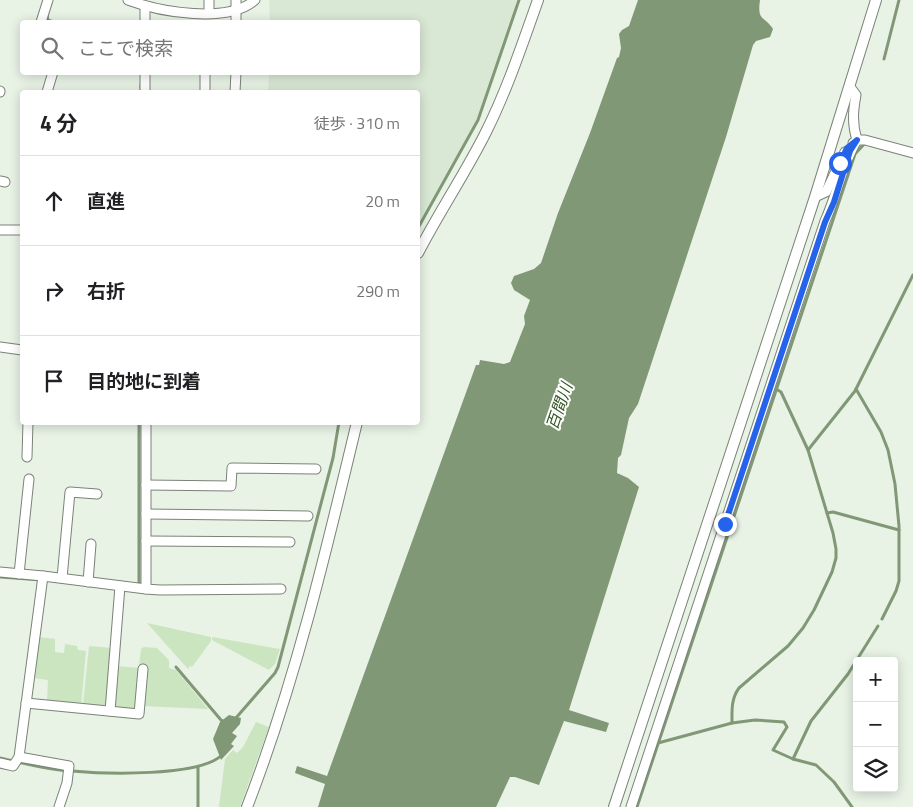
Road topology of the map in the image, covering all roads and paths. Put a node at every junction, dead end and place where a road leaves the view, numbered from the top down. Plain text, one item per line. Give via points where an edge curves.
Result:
1 (48, 0) edge
2 (128, 0) edge
3 (210, 0) edge
4 (236, 0) edge
5 (255, 0) edge
6 (538, 0) edge
7 (876, 0) edge
8 (146, 7) junction
9 (236, 11) junction
10 (207, 17) edge
11 (42, 20) edge
12 (146, 20) edge
13 (236, 20) edge
14 (52, 75) edge
15 (146, 75) edge
16 (205, 75) edge
17 (236, 75) edge
18 (850, 87) junction
19 (48, 90) edge
20 (146, 90) edge
21 (205, 90) edge
22 (236, 90) edge
23 (864, 140) junction
24 (913, 152) edge
25 (815, 197) junction
26 (0, 230) edge
27 (20, 230) edge
28 (420, 250) edge
29 (0, 347) edge
30 (20, 350) edge
31 (28, 425) edge
32 (146, 425) edge
33 (356, 425) edge
34 (28, 457) dead end
35 (316, 469) dead end
36 (29, 479) dead end
37 (146, 486) junction
38 (97, 494) dead end
39 (146, 514) junction
40 (308, 516) dead end
41 (146, 541) junction
42 (290, 542) dead end
43 (91, 544) dead end
44 (0, 572) edge
45 (19, 574) junction
46 (62, 578) junction
47 (42, 579) junction
48 (88, 582) junction
49 (119, 589) junction
50 (146, 589) junction
51 (281, 589) dead end
52 (143, 669) dead end
53 (26, 703) junction
54 (110, 711) junction
55 (17, 760) junction
56 (0, 763) edge
57 (59, 807) edge
58 (247, 807) edge
59 (614, 807) edge
60 (631, 807) edge

1 - 11 street
2 - 8 street
3 - 10 street
4 - 9 street
5 - 9 street
6 - 28 street via 486,132
7 - 18 street
8 - 10 street
8 - 12 street
9 - 10 street
9 - 13 street
14 - 19 street
15 - 20 street
16 - 21 street
17 - 22 street
18 - 23 street via 856,95 853,128
18 - 25 street
23 - 24 street
23 - 25 street via 847,148 826,192
23 - 60 street via 850,151 825,222
25 - 59 street
26 - 27 street
29 - 30 street
31 - 34 street
32 - 37 street
33 - 58 street via 298,654
35 - 37 street via 232,468 231,486
36 - 45 street
37 - 39 street
38 - 46 street via 70,492
39 - 40 street
39 - 41 street
41 - 42 street
41 - 50 street
43 - 48 street
44 - 45 street
45 - 47 street
46 - 47 street
46 - 48 street
47 - 53 street
48 - 49 street
49 - 50 street
49 - 54 street
50 - 51 street
52 - 54 street via 139,714
53 - 54 street
53 - 55 street
55 - 56 street via 13,766
55 - 57 street via 69,766

